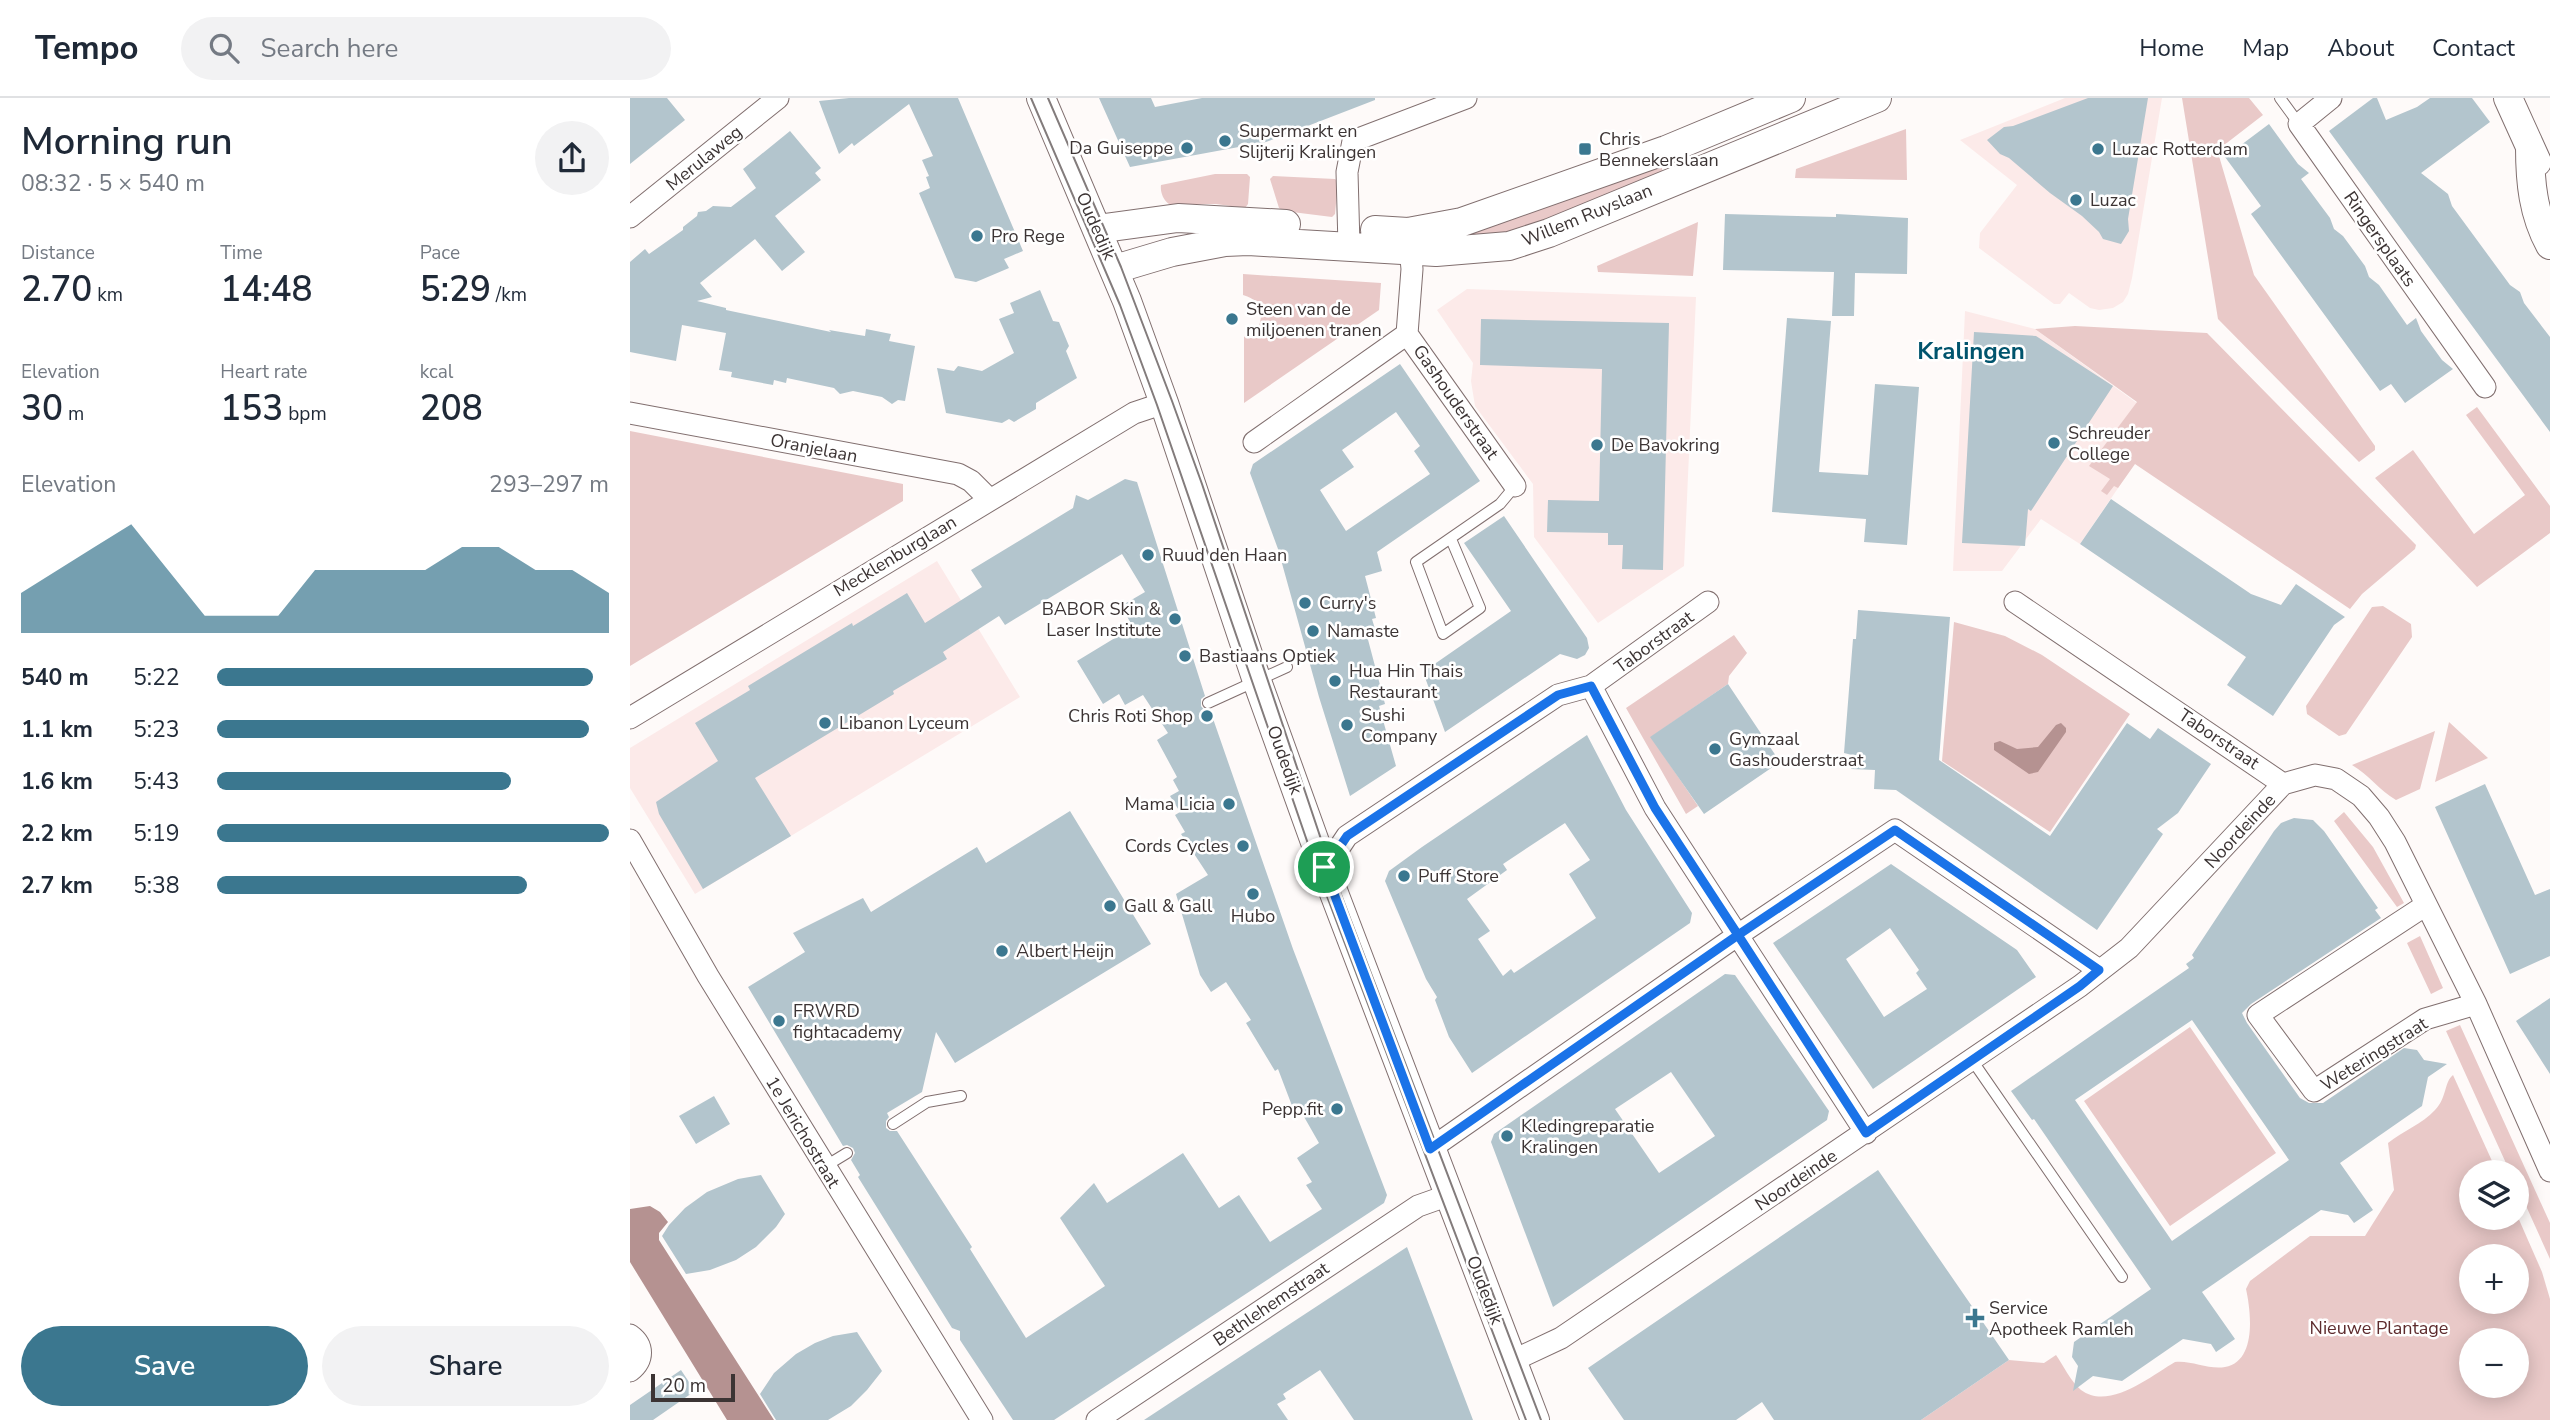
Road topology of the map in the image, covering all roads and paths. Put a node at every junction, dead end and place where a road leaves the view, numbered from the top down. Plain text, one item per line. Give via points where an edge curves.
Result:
1 (778, 98) edge
2 (1041, 98) edge
3 (1466, 98) edge
4 (1791, 98) edge
5 (1877, 98) edge
6 (2280, 98) edge
7 (2332, 98) edge
8 (2508, 98) edge
9 (2299, 124) junction
10 (2530, 147) junction
11 (2550, 190) edge
12 (630, 217) edge
13 (1097, 229) junction
14 (1349, 237) junction
15 (1409, 241) junction
16 (2550, 245) edge
17 (1115, 269) junction
18 (1407, 334) junction
19 (2485, 387) dead end
20 (1164, 403) junction
21 (630, 413) edge
22 (1254, 442) dead end
23 (1515, 486) joint
24 (989, 499) junction
25 (1451, 539) junction
26 (2015, 602) dead end
27 (1708, 603) dead end
28 (1287, 667) dead end
29 (1257, 681) junction
30 (1591, 686) junction
31 (1208, 703) dead end
32 (630, 718) edge
33 (2283, 783) junction
34 (630, 840) edge
35 (1324, 867) junction
36 (2426, 905) junction
37 (1738, 935) junction
38 (2099, 970) junction
39 (2476, 1004) junction
40 (1972, 1060) junction
41 (961, 1096) dead end
42 (893, 1124) dead end
43 (1866, 1133) junction
44 (1430, 1149) junction
45 (847, 1153) dead end
46 (824, 1167) junction
47 (2550, 1171) edge
48 (1449, 1195) junction
49 (2122, 1277) dead end
50 (630, 1335) edge
51 (1512, 1361) junction
52 (630, 1370) edge
53 (982, 1420) edge
54 (1097, 1420) edge
55 (1535, 1420) edge

1 - 12 street, Merulaweg
2 - 13 street, Oudedijk
3 - 14 street via 1353,141 1347,172
4 - 15 street, Willem Ruyslaan via 1666,150
5 - 15 street, Willem Ruyslaan via 1523,242 1459,250
6 - 9 lane
7 - 9 street
8 - 10 street
9 - 19 street, Ringersplaats
10 - 11 street
10 - 16 street via 2530,179 2539,223
13 - 14 street, Willem Ruyslaan via 1178,218
13 - 17 street, Oudedijk
14 - 15 street, Willem Ruyslaan
14 - 17 street, Willem Ruyslaan via 1226,242
15 - 18 street, Gashouderstraat via 1412,268
17 - 20 street, Oudedijk
18 - 22 street
18 - 23 street, Gashouderstraat
20 - 24 street, Mecklenburglaan via 1134,413
20 - 29 street, Oudedijk
21 - 24 street, Oranjelaan via 958,474
23 - 25 lane via 1500,504
24 - 32 street, Mecklenburglaan
25 - 25 lane via 1416,562 1443,634 1480,608
26 - 33 street, Taborstraat
27 - 30 street, Taborstraat
28 - 29 lane
29 - 31 lane
29 - 35 street, Oudedijk
30 - 35 street, Taborstraat via 1558,695 1347,836
30 - 37 street via 1655,808
33 - 36 street via 2315,775 2336,779 2361,796 2395,842
33 - 38 street, Noordeinde via 2129,948
34 - 46 street, 1e Jerichostraat
35 - 44 street, Oudedijk
36 - 39 street
36 - 39 street, Weteringstraat via 2258,1015 2314,1091 2425,1019
37 - 38 street via 1895,830
37 - 43 street
37 - 44 street
38 - 40 street, Noordeinde
39 - 47 street
40 - 43 street, Noordeinde
40 - 49 lane
41 - 42 lane via 927,1101
43 - 51 street, Noordeinde via 1561,1338
44 - 48 street, Oudedijk
45 - 46 lane
46 - 53 street, 1e Jerichostraat
48 - 51 street, Oudedijk
48 - 54 street, Bethlehemstraat via 1418,1206
50 - 52 street via 638,1342 640,1356
51 - 55 street, Oudedijk

